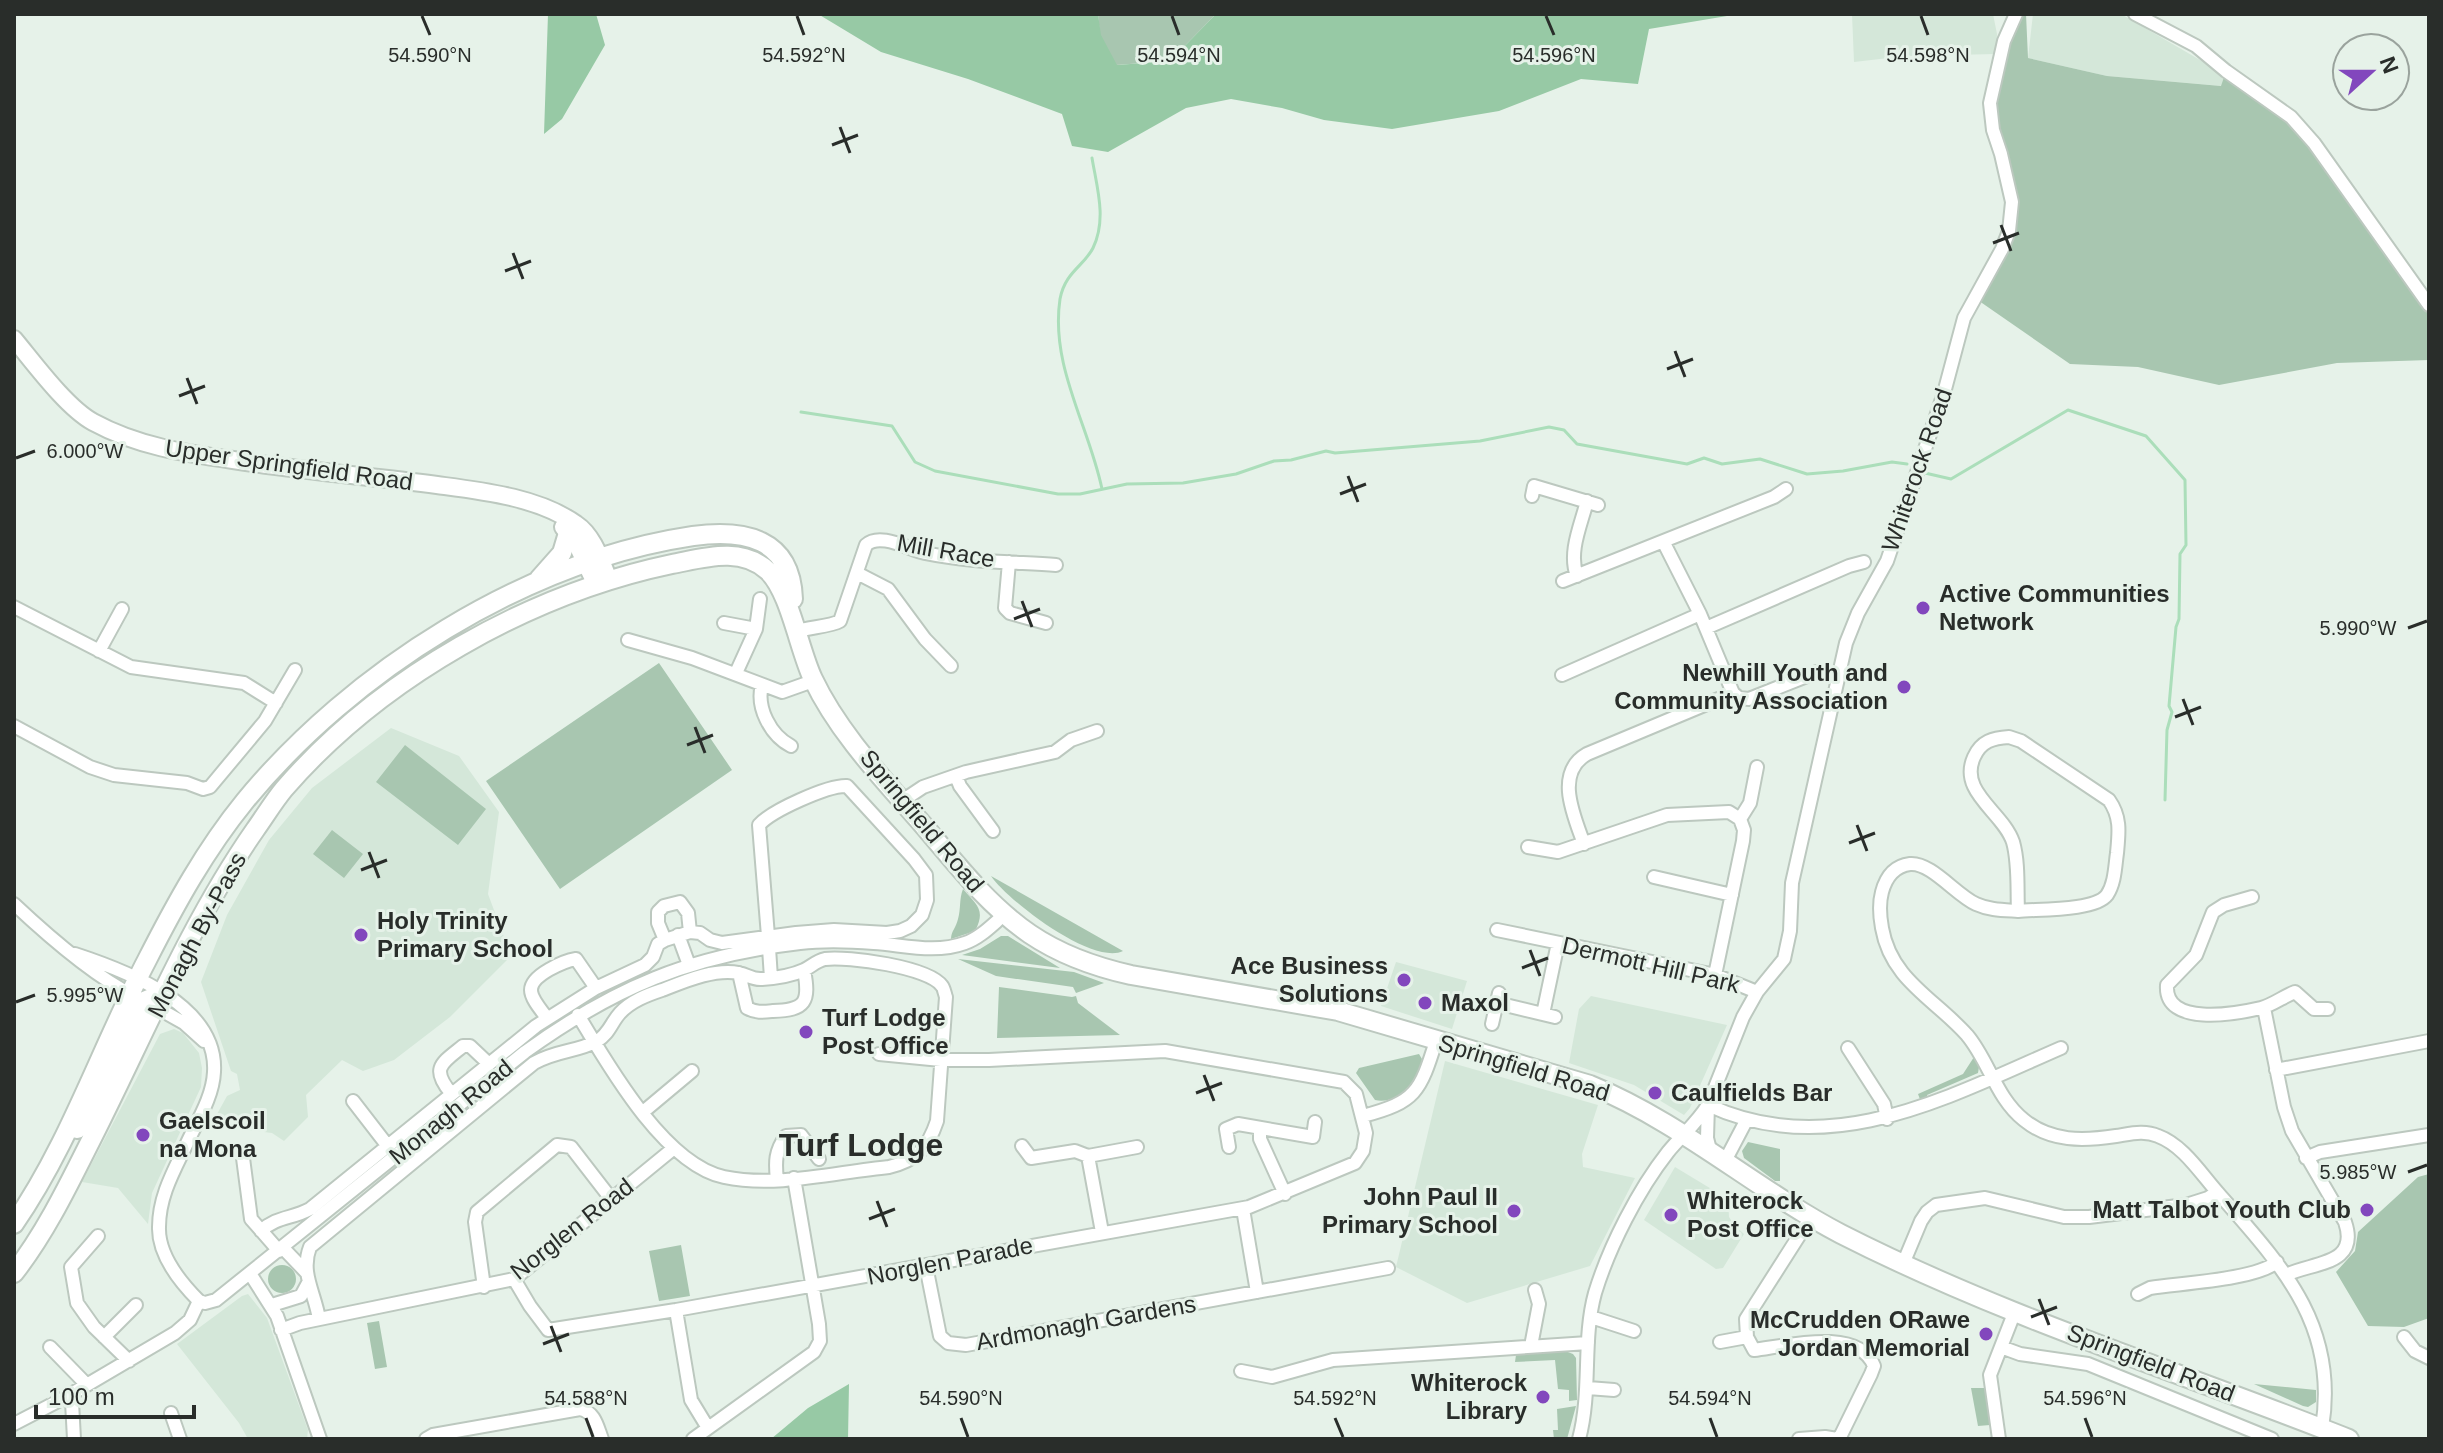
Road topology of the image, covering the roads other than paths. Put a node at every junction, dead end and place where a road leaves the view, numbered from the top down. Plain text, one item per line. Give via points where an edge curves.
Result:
1 (2016, 14) edge
2 (2135, 14) edge
3 (2429, 305) edge
4 (14, 339) edge
5 (1786, 489) dead end
6 (1532, 496) dead end
7 (552, 513) junction
8 (568, 533) junction
9 (591, 540) junction
10 (1664, 543) junction
11 (634, 548) junction
12 (593, 561) junction
13 (1009, 562) junction
14 (1864, 562) dead end
15 (1056, 565) dead end
16 (857, 573) junction
17 (1577, 576) junction
18 (1563, 581) dead end
19 (602, 583) junction
20 (527, 587) junction
21 (760, 599) dead end
22 (14, 607) edge
23 (122, 609) dead end
24 (1700, 614) junction
25 (724, 623) dead end
26 (1046, 623) dead end
27 (1706, 628) junction
28 (756, 629) junction
29 (794, 629) junction
30 (628, 640) dead end
31 (99, 651) junction
32 (951, 666) dead end
33 (295, 670) dead end
34 (1817, 672) dead end
35 (736, 673) junction
36 (1562, 675) dead end
37 (813, 681) junction
38 (762, 685) junction
39 (1733, 693) junction
40 (276, 703) junction
41 (14, 726) edge
42 (1097, 731) dead end
43 (791, 746) dead end
44 (1757, 767) dead end
45 (956, 776) junction
46 (902, 801) junction
47 (1740, 819) junction
48 (993, 831) dead end
49 (1584, 844) junction
50 (1528, 847) dead end
51 (1654, 877) dead end
52 (1732, 895) junction
53 (2252, 897) dead end
54 (14, 904) edge
55 (2018, 911) junction
56 (1004, 915) junction
57 (1497, 930) dead end
58 (1513, 933) junction
59 (678, 936) junction
60 (768, 942) junction
61 (1558, 943) junction
62 (1509, 948) dead end
63 (689, 965) junction
64 (804, 970) junction
65 (739, 973) junction
66 (1715, 975) junction
67 (771, 978) junction
68 (596, 988) junction
69 (1757, 992) junction
70 (147, 994) junction
71 (2264, 1008) junction
72 (2328, 1009) dead end
73 (578, 1015) junction
74 (547, 1018) junction
75 (1492, 1024) dead end
76 (1436, 1041) junction
77 (2429, 1041) edge
78 (595, 1042) junction
79 (1848, 1048) dead end
80 (2061, 1048) dead end
81 (879, 1054) dead end
82 (941, 1060) junction
83 (488, 1063) junction
84 (2276, 1070) junction
85 (692, 1071) dead end
86 (1992, 1078) junction
87 (451, 1093) junction
88 (353, 1101) dead end
89 (1708, 1105) junction
90 (643, 1112) junction
91 (1363, 1116) junction
92 (1887, 1119) junction
93 (1746, 1121) junction
94 (1315, 1122) dead end
95 (1260, 1128) junction
96 (1683, 1135) junction
97 (2429, 1135) edge
98 (387, 1145) junction
99 (1022, 1146) dead end
100 (1137, 1147) dead end
101 (1229, 1147) dead end
102 (674, 1148) junction
103 (1088, 1156) junction
104 (800, 1157) dead end
105 (243, 1158) dead end
106 (2306, 1158) junction
107 (1718, 1159) junction
108 (794, 1178) junction
109 (777, 1180) junction
110 (2217, 1192) junction
111 (1285, 1194) junction
112 (612, 1200) junction
113 (1243, 1209) junction
114 (1811, 1217) junction
115 (14, 1224) edge
116 (261, 1231) junction
117 (1102, 1232) junction
118 (98, 1236) dead end
119 (281, 1249) junction
120 (2277, 1262) junction
121 (1903, 1264) junction
122 (926, 1266) junction
123 (1388, 1268) dead end
124 (14, 1273) edge
125 (251, 1275) junction
126 (2286, 1275) junction
127 (307, 1277) junction
128 (514, 1279) junction
129 (812, 1286) junction
130 (484, 1287) junction
131 (1535, 1290) dead end
132 (1257, 1292) junction
133 (2138, 1294) dead end
134 (199, 1301) junction
135 (136, 1305) dead end
136 (272, 1305) junction
137 (676, 1310) junction
138 (2015, 1311) junction
139 (1591, 1317) junction
140 (319, 1319) junction
141 (281, 1330) junction
142 (1634, 1331) dead end
143 (104, 1337) junction
144 (1747, 1337) junction
145 (2404, 1337) dead end
146 (1720, 1342) dead end
147 (1588, 1343) junction
148 (1531, 1346) junction
149 (50, 1347) dead end
150 (2001, 1347) junction
151 (2429, 1358) edge
152 (129, 1361) junction
153 (1241, 1371) dead end
154 (87, 1385) junction
155 (1588, 1388) junction
156 (1614, 1390) dead end
157 (68, 1396) junction
158 (171, 1413) dead end
159 (16, 1420) edge
160 (708, 1428) junction
161 (2322, 1428) junction
162 (74, 1439) edge
163 (180, 1439) edge
164 (320, 1439) edge
165 (426, 1439) edge
166 (602, 1439) edge
167 (693, 1439) edge
168 (1579, 1439) edge
169 (1799, 1439) edge
170 (1838, 1439) edge
171 (1999, 1439) edge
172 (2272, 1439) edge
173 (2349, 1439) edge

1 - 69 street, Whiterock Road via 1990,103 2012,202 2009,231 1964,318 1887,561 1846,643 1792,883 1796,932 1784,959
2 - 3 street via 2196,46 2291,117
4 - 7 main road, Upper Springfield Road via 91,420 142,444 261,465 501,494
5 - 10 street
6 - 17 street via 1534,486 1592,503 1574,551
7 - 8 main road, Upper Springfield Road
7 - 9 main road, Upper Springfield Road via 574,522
8 - 12 main road, Upper Springfield Road
8 - 20 highway via 562,553
9 - 11 main road
9 - 12 main road, Upper Springfield Road
10 - 17 street
10 - 24 street
11 - 12 highway, Monagh By-Pass
11 - 29 highway, Monagh By-Pass via 721,533 763,541 785,566
12 - 19 main road, Upper Springfield Road
12 - 20 highway, Monagh By-Pass
13 - 15 street, Mill Race
13 - 16 street, Mill Race via 925,553 877,540 866,545
13 - 26 street, Mill Race via 1005,608
14 - 27 street
16 - 29 street, Mill Race via 840,621
16 - 32 street, Mill Race via 888,589
17 - 18 street
19 - 29 highway, Monagh By-Pass via 695,559 740,556 776,579
19 - 70 highway, Monagh By-Pass via 468,642 361,715 283,790
20 - 70 highway, Monagh By-Pass via 408,655 288,754 245,801 191,879
21 - 28 street
22 - 31 street
23 - 31 street
24 - 27 street
24 - 36 street
25 - 28 street
27 - 39 street
28 - 35 street
29 - 37 highway, Springfield Road
30 - 35 street
31 - 40 street via 131,667 244,683
33 - 40 street
34 - 39 street via 1749,699
35 - 38 street
37 - 38 street via 782,692
37 - 46 highway, Springfield Road
38 - 43 street via 759,700 764,713 777,736
39 - 49 street via 1573,764 1569,788
40 - 41 street via 210,787 203,789 90,767
42 - 45 street via 1055,752
44 - 47 street via 1748,809
45 - 46 street
45 - 48 street
46 - 56 highway, Springfield Road
47 - 49 street via 1729,812 1667,815
47 - 52 street via 1744,830
49 - 50 street via 1554,853
51 - 52 street
52 - 66 street
53 - 71 street via 2213,912 2196,955 2171,978 2166,990 2173,1007 2187,1014
54 - 70 street via 75,954
55 - 55 street via 2103,899 2113,881 2119,821 2109,800 2034,749 2009,737 1996,738 1977,750 1970,778 2012,841
55 - 86 street via 1974,903 1919,864 1897,868 1881,895 1880,918 1894,963 1967,1035
56 - 60 street via 979,936 950,948
56 - 76 highway, Springfield Road via 1056,950 1104,969 1338,1011
57 - 58 street, Dermott Hill Park
58 - 61 street, Dermott Hill Park
58 - 62 street
59 - 60 street via 700,933 722,943
59 - 63 street
59 - 68 street, Monagh Road via 658,944 645,965
60 - 60 street via 834,930 900,931 922,915 926,875 847,786 771,815 759,825
60 - 63 street, Monagh Road
60 - 67 street
61 - 66 street, Dermott Hill Park
61 - 75 street via 1549,1015 1498,998
63 - 73 street, Monagh Road via 628,988
64 - 65 street via 803,1004 795,1010 755,1012 747,1008
64 - 67 street
64 - 82 street via 826,959 851,959 936,980 946,997
65 - 67 street via 757,980
65 - 78 street via 703,976 645,996 620,1013
66 - 69 street, Dermott Hill Park
68 - 74 street, Monagh Road
68 - 74 street via 576,959 567,960 531,986
69 - 89 street, Whiterock Road
70 - 115 highway, Monagh By-Pass
70 - 124 highway, Monagh By-Pass via 61,1200
70 - 134 street via 184,1007 200,1025 214,1063 213,1085 164,1194 158,1231 166,1258
71 - 72 street via 2295,992 2314,1009
71 - 84 street
73 - 78 street
73 - 119 street, Monagh Road
74 - 83 street, Monagh Road
76 - 91 street via 1426,1073 1409,1099
76 - 96 highway, Springfield Road via 1590,1085
77 - 84 street
78 - 90 street
78 - 127 street, Monagh Road via 534,1063 310,1247
79 - 92 street via 1884,1104
80 - 86 street
81 - 82 street
82 - 91 street via 1180,1052 1344,1082 1356,1094
82 - 108 street via 937,1121 919,1155 889,1167
83 - 87 street, Monagh Road
83 - 87 street, Monagh Road via 463,1046 439,1072
84 - 106 street via 2288,1120
85 - 90 street
86 - 92 street
86 - 110 street via 2021,1118 2041,1131 2081,1141 2135,1133 2160,1136
87 - 98 street, Monagh Road
88 - 98 street, Monagh Road
89 - 93 street
89 - 96 street, Whiterock Road
89 - 107 street via 1707,1138
90 - 102 street
91 - 111 street, Norglen Parade via 1363,1151 1355,1163
92 - 93 street via 1795,1128
93 - 107 street
94 - 95 street via 1313,1137
95 - 101 street via 1238,1124 1226,1129
95 - 111 street
96 - 107 highway, Springfield Road
96 - 139 street, Whiterock Road via 1641,1192 1608,1256
97 - 106 street
98 - 116 street, Monagh Road via 310,1209 277,1219
99 - 103 street via 1031,1158 1075,1151
100 - 103 street
102 - 109 street via 720,1176
102 - 112 street, Norglen Road
103 - 117 street
104 - 109 street via 815,1154 801,1135 786,1136 775,1159
105 - 116 street via 251,1219
106 - 126 street via 2345,1222 2347,1240 2334,1260
107 - 114 highway, Springfield Road
108 - 109 street
108 - 129 street
110 - 120 street
110 - 121 street via 2186,1205 2089,1217 2064,1217 1985,1198 1936,1205 1921,1221
111 - 113 street, Norglen Parade
112 - 128 street, Norglen Road
112 - 130 street via 571,1147 557,1145 477,1212
113 - 117 street, Norglen Parade
113 - 132 street
114 - 121 highway, Springfield Road
114 - 144 street via 1746,1319
116 - 119 street
117 - 122 street, Norglen Parade
118 - 143 street via 71,1267 77,1303
119 - 125 street, Monagh Road
119 - 127 street
120 - 126 street
120 - 133 street via 2268,1269
121 - 138 highway, Springfield Road
122 - 129 street, Norglen Parade
122 - 132 street, Ardmonagh Gardens via 940,1336 966,1345
123 - 132 street, Ardmonagh Gardens
125 - 134 street, Monagh Road via 210,1303
125 - 136 street
126 - 161 street via 2317,1339 2324,1388
127 - 136 street via 301,1296
127 - 140 street
128 - 130 street, Norglen Road
128 - 137 street, Norglen Parade via 548,1330
129 - 137 street, Norglen Parade
129 - 160 street via 820,1341 814,1352
130 - 140 street, Norglen Road
131 - 148 street via 1539,1304
134 - 152 street via 190,1320
135 - 143 street
136 - 141 street
137 - 160 street via 691,1400
138 - 150 street
138 - 161 highway, Springfield Road
139 - 142 street
139 - 147 street, Whiterock Road
140 - 141 street, Norglen Road
141 - 164 street
143 - 152 street
144 - 146 street
144 - 170 street via 1754,1350 1836,1341 1868,1354 1874,1366
145 - 151 street
147 - 148 street
147 - 155 street, Whiterock Road
148 - 153 street via 1321,1362 1272,1377
149 - 154 street
150 - 171 street via 1990,1375
150 - 172 street via 2088,1364
152 - 154 street
154 - 157 street
155 - 156 street
155 - 168 street, Whiterock Road
157 - 159 street
157 - 162 street
158 - 163 street
160 - 167 street
161 - 173 highway, Springfield Road
165 - 166 street via 580,1409 594,1417
169 - 170 street

